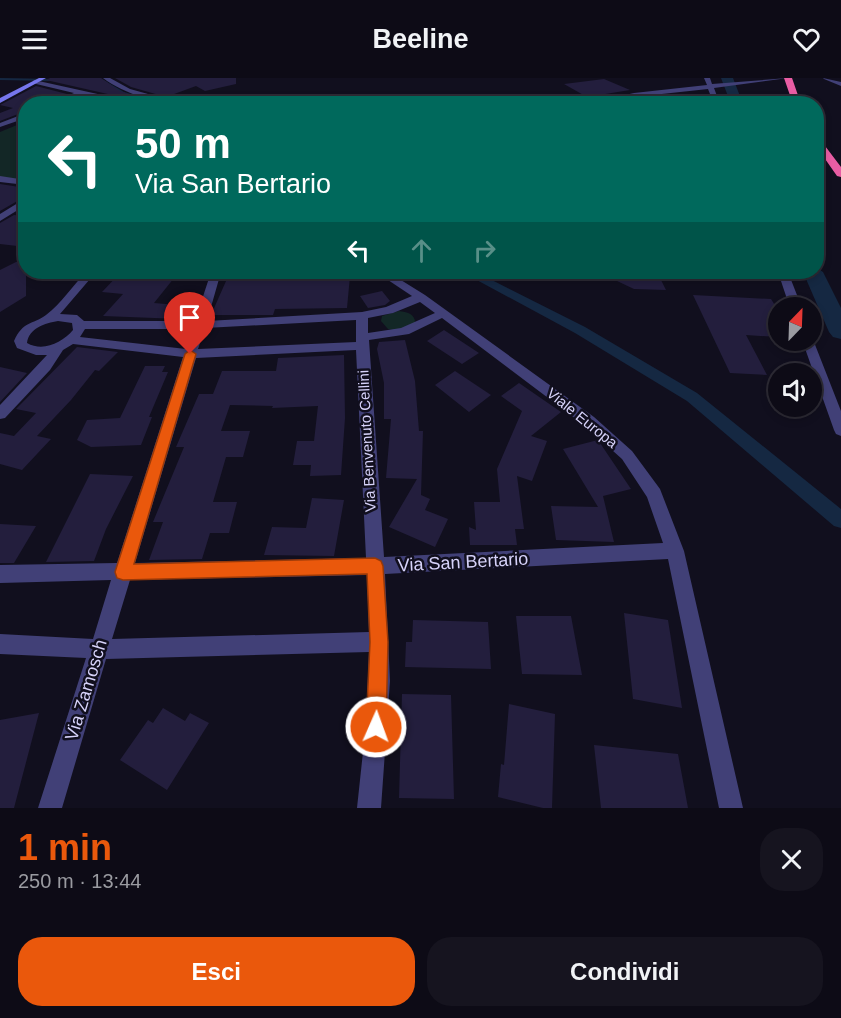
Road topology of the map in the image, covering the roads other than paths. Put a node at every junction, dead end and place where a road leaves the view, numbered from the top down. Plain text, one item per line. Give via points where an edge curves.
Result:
1 (106, 78) edge
2 (707, 78) edge
3 (760, 78) edge
4 (826, 78) edge
5 (787, 79) edge
6 (39, 80) edge
7 (752, 80) edge
8 (770, 80) junction
9 (841, 84) edge
10 (712, 86) junction
11 (82, 92) junction
12 (72, 96) edge
13 (99, 96) edge
14 (151, 96) edge
15 (629, 96) edge
16 (715, 96) edge
17 (794, 96) edge
18 (0, 101) edge
19 (18, 118) edge
20 (0, 120) edge
21 (8, 122) junction
22 (0, 125) edge
23 (824, 151) edge
24 (841, 174) edge
25 (0, 179) edge
26 (18, 182) edge
27 (18, 206) edge
28 (0, 218) edge
29 (85, 279) edge
30 (214, 279) edge
31 (392, 279) edge
32 (786, 279) edge
33 (421, 297) junction
34 (792, 297) edge
35 (443, 313) junction
36 (362, 316) junction
37 (50, 318) junction
38 (80, 325) junction
39 (199, 325) junction
40 (363, 341) junction
41 (65, 343) junction
42 (812, 351) edge
43 (190, 354) junction
44 (0, 414) edge
45 (841, 430) edge
46 (675, 550) junction
47 (375, 566) junction
48 (123, 572) junction
49 (0, 574) edge
50 (379, 642) junction
51 (0, 644) edge
52 (99, 649) junction
53 (50, 808) edge
54 (369, 808) edge
55 (731, 808) edge

1 - 14 street
2 - 10 street
3 - 8 street
4 - 9 street
5 - 8 street
5 - 17 highway
6 - 11 street
6 - 18 main road
7 - 8 street
7 - 10 street
10 - 15 street
10 - 16 street
11 - 12 street
11 - 13 street
19 - 21 street
20 - 21 street
21 - 22 street
23 - 24 highway
25 - 26 street
27 - 28 street
29 - 37 street
30 - 39 street, Via Zamosch
31 - 33 street, Viale Europa
32 - 34 street
33 - 35 street, Viale Europa
33 - 36 street
35 - 40 street via 415,329
35 - 46 street, Viale Europa via 590,421 627,455 654,494
36 - 39 street
36 - 40 street, Via Benvenuto Cellini
37 - 38 street via 73,318
37 - 41 street via 26,330 21,345 32,351
38 - 39 street
38 - 41 street
39 - 43 street, Via Zamosch
40 - 43 street
40 - 47 street, Via Benvenuto Cellini
41 - 43 street
41 - 44 street
42 - 45 street
43 - 48 street, Via Zamosch
46 - 47 street, Via San Bertario
46 - 55 street, Viale Europa
47 - 48 street, Via San Bertario
47 - 50 street, Via Benvenuto Cellini
48 - 49 street, Via San Bertario
48 - 52 street, Via Zamosch
50 - 52 street
50 - 54 street, Via Benvenuto Cellini
51 - 52 street
52 - 53 street, Via Zamosch

